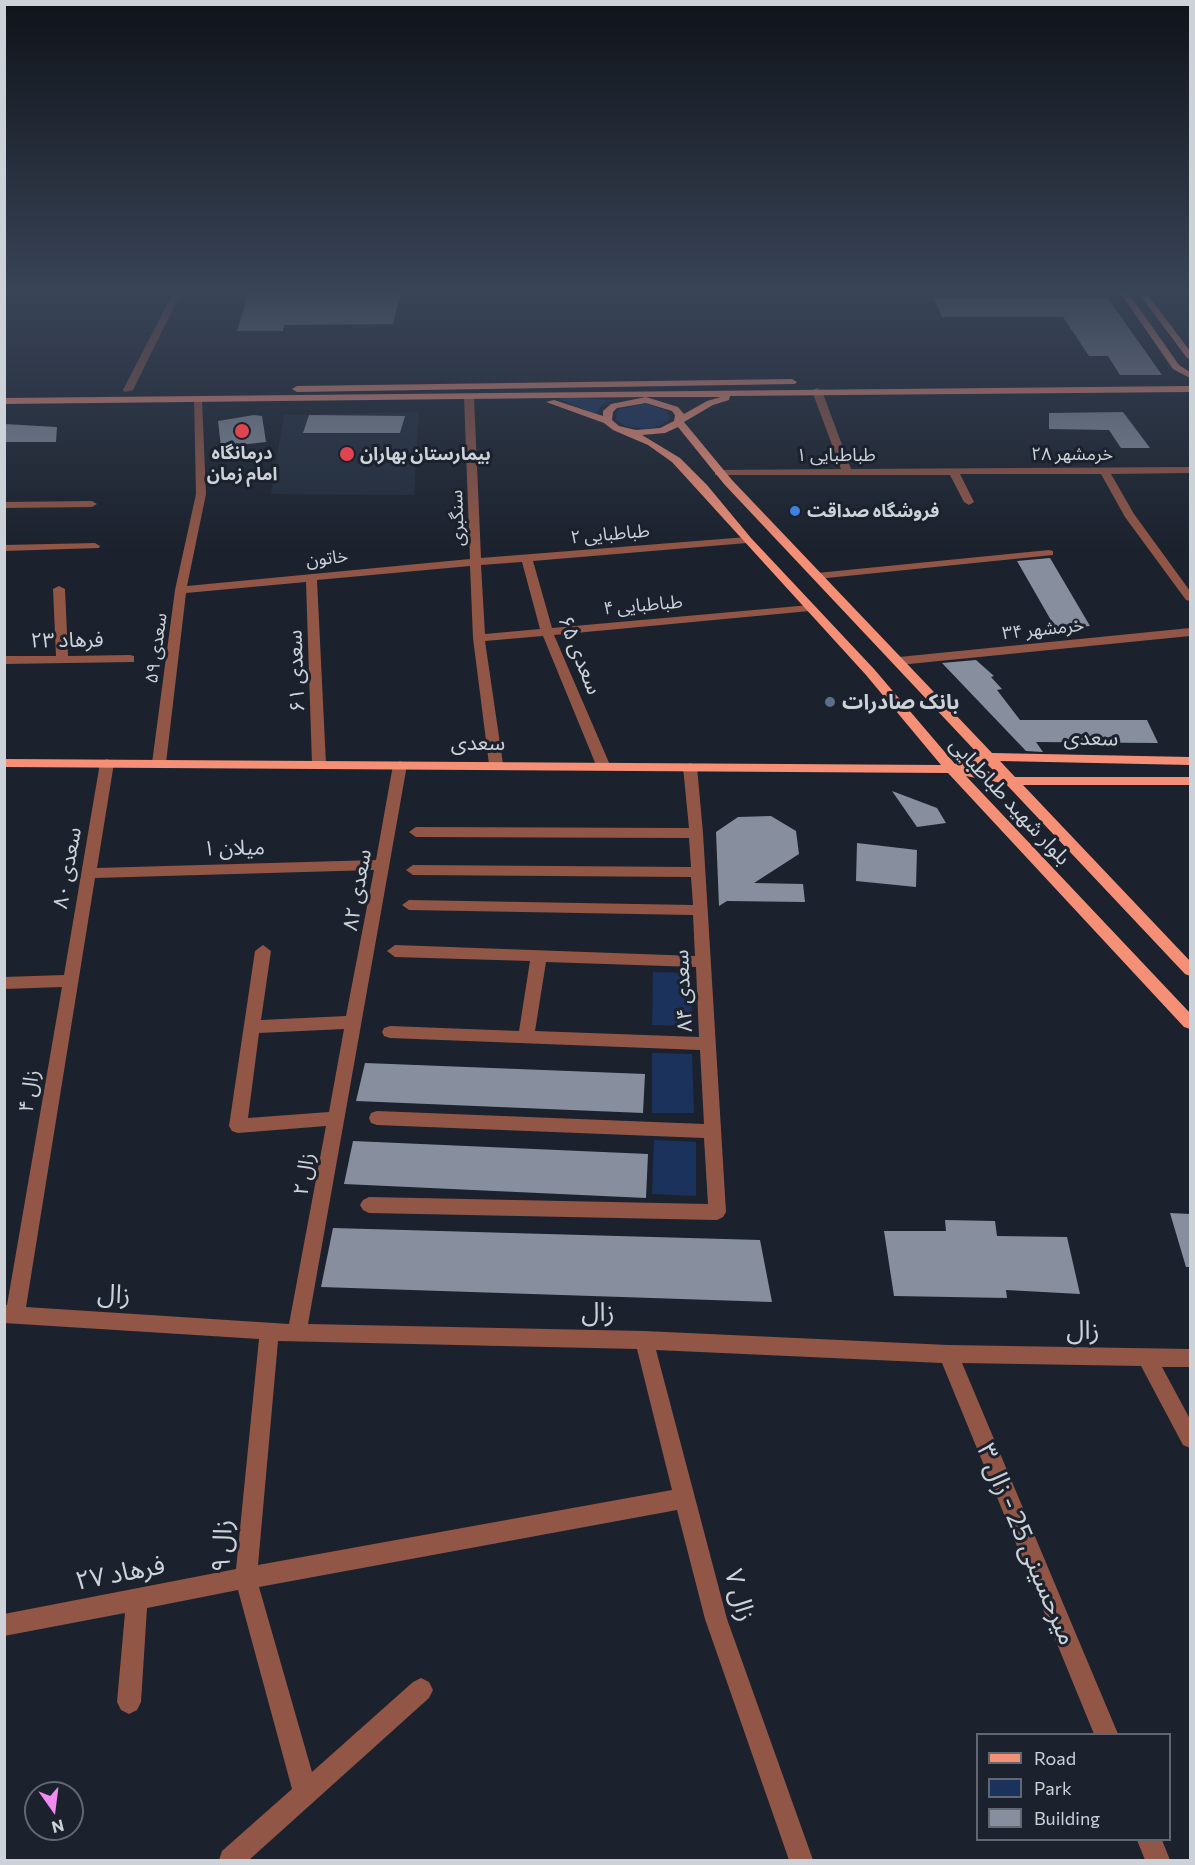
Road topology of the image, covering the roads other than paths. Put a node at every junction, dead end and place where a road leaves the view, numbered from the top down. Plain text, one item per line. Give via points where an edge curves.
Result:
1 (134, 378) edge
2 (1125, 378) edge
3 (998, 380) dead end
4 (811, 381) dead end
5 (822, 381) dead end
6 (799, 382) dead end
7 (679, 383) junction
8 (535, 386) junction
9 (1191, 389) edge
10 (128, 390) junction
11 (4, 391) edge
12 (817, 391) junction
13 (750, 393) junction
14 (611, 396) junction
15 (469, 397) junction
16 (522, 397) junction
17 (651, 398) junction
18 (197, 399) junction
19 (4, 401) edge
20 (632, 401) junction
21 (607, 421) junction
22 (679, 421) junction
23 (624, 431) junction
24 (1191, 470) edge
25 (953, 471) junction
26 (1105, 471) junction
27 (846, 472) junction
28 (719, 473) junction
29 (969, 502) dead end
30 (92, 504) dead end
31 (4, 506) edge
32 (747, 540) junction
33 (95, 546) dead end
34 (4, 548) edge
35 (1049, 553) dead end
36 (526, 557) junction
37 (476, 561) junction
38 (817, 576) junction
39 (311, 578) junction
40 (59, 589) dead end
41 (181, 590) junction
42 (1191, 598) edge
43 (810, 608) junction
44 (548, 632) junction
45 (1191, 632) edge
46 (479, 638) junction
47 (130, 659) dead end
48 (4, 660) edge
49 (62, 660) junction
50 (898, 661) junction
51 (990, 757) junction
52 (1191, 761) edge
53 (159, 762) junction
54 (4, 763) edge
55 (107, 763) junction
56 (319, 764) junction
57 (496, 764) junction
58 (400, 765) junction
59 (603, 765) junction
60 (690, 767) junction
61 (952, 769) junction
62 (1013, 780) junction
63 (1191, 781) edge
64 (416, 832) dead end
65 (696, 833) junction
66 (382, 865) junction
67 (413, 870) dead end
68 (698, 872) junction
69 (87, 873) junction
70 (409, 905) dead end
71 (700, 910) junction
72 (263, 951) dead end
73 (395, 951) dead end
74 (539, 956) junction
75 (703, 962) junction
76 (1191, 970) edge
77 (69, 981) junction
78 (4, 983) edge
79 (354, 1022) junction
80 (1191, 1023) edge
81 (251, 1027) junction
82 (390, 1032) dead end
83 (526, 1037) junction
84 (707, 1044) junction
85 (337, 1118) junction
86 (376, 1118) dead end
87 (712, 1131) junction
88 (369, 1205) dead end
89 (10, 1314) edge
90 (269, 1331) junction
91 (297, 1333) junction
92 (644, 1340) junction
93 (948, 1354) junction
94 (1147, 1358) junction
95 (1191, 1358) edge
96 (1191, 1438) edge
97 (685, 1498) junction
98 (246, 1578) junction
99 (136, 1599) junction
100 (4, 1625) edge
101 (422, 1690) dead end
102 (129, 1702) dead end
103 (1106, 1733) edge
104 (306, 1794) junction
105 (1150, 1841) edge
106 (231, 1860) edge
107 (801, 1860) edge
108 (1158, 1860) edge

1 - 10 street
2 - 3 main road
4 - 5 main road
6 - 7 main road
7 - 8 main road
7 - 17 main road
8 - 10 main road
8 - 14 main road
9 - 12 main road
10 - 11 main road
12 - 13 main road
12 - 27 street
13 - 17 main road
13 - 22 main road via 710,403
14 - 16 main road
14 - 17 main road
14 - 20 main road
15 - 16 main road
15 - 18 main road
15 - 37 street, سنگبری
16 - 21 main road, بلوار شهید طباطبایی via 545,400
17 - 20 main road
17 - 22 main road, بلوار شهید طباطبایی via 675,409
18 - 19 main road
18 - 41 street, سعدی ۵۹ via 201,494
20 - 21 main road via 608,411
21 - 23 main road, بلوار شهید طباطبایی
22 - 23 main road via 672,428 650,434
22 - 28 main road, بلوار شهید طباطبایی
23 - 32 main road, بلوار شهید طباطبایی via 676,460
24 - 26 street, خرمشهر ۲۸
25 - 26 street, خرمشهر ۲۸
25 - 27 street, طباطبایی ۱
25 - 29 street
26 - 42 street via 1129,515
27 - 28 street, طباطبایی ۱
28 - 38 main road, بلوار شهید طباطبایی
30 - 31 street
32 - 36 street, طباطبایی ۲
32 - 43 main road, بلوار شهید طباطبایی
33 - 34 street
35 - 38 street
36 - 37 street, طباطبایی ۲
36 - 44 street, سعدی ۶۵
37 - 39 street, خاتون
37 - 46 street, سنگبری
38 - 50 main road, بلوار شهید طباطبایی
39 - 41 street, خاتون
39 - 56 street, سعدی ۶۱
40 - 49 street
41 - 53 street, سعدی ۵۹
43 - 44 street, طباطبایی ۴
43 - 61 main road, بلوار شهید طباطبایی
44 - 46 street, طباطبایی ۴
44 - 59 street, سعدی ۶۵
45 - 50 street, خرمشهر ۳۴
46 - 57 street, سنگبری
47 - 49 street, فرهاد ۲۳
48 - 49 street, فرهاد ۲۳
50 - 51 main road, بلوار شهید طباطبایی
51 - 52 main road, سعدی
51 - 61 main road, سعدی
51 - 62 main road, بلوار شهید طباطبایی
53 - 55 main road, سعدی
53 - 56 main road, سعدی
54 - 55 main road, سعدی
55 - 69 street, سعدی ۸۰
56 - 58 main road, سعدی
57 - 58 main road, سعدی
57 - 59 main road, سعدی
58 - 66 street, سعدی ۸۲
59 - 60 main road, سعدی
60 - 61 main road, سعدی
60 - 65 street, سعدی ۸۴
61 - 62 main road, سعدی
61 - 80 main road, بلوار شهید طباطبایی
62 - 63 main road, سعدی
62 - 76 main road, بلوار شهید طباطبایی
64 - 65 street
65 - 68 street, سعدی ۸۴
66 - 69 street, میلان ۱
66 - 79 street, سعدی ۸۲
67 - 68 street
68 - 71 street, سعدی ۸۴
69 - 77 street, سعدی ۸۰
70 - 71 street
71 - 75 street, سعدی ۸۴
72 - 81 street
73 - 74 street
74 - 75 street
74 - 83 street
75 - 84 street, سعدی ۸۴
77 - 78 street
77 - 89 street, زال ۴
79 - 81 street
79 - 85 street, زال ۲
81 - 85 street via 238,1126
82 - 83 street
83 - 84 street
84 - 87 street, سعدی ۸۴
85 - 91 street, زال ۲
86 - 87 street
87 - 88 street, سعدی ۸۴ via 717,1212
89 - 90 street, زال
90 - 91 street, زال
90 - 98 street, زال ۹
91 - 92 street, زال
92 - 93 street, زال
92 - 97 street, زال ۷
93 - 94 street, زال
93 - 103 street, میرحسینی 25 - زال ۳
94 - 95 street, زال
94 - 96 street
97 - 98 street, فرهاد ۲۷
97 - 107 street, زال ۷ via 716,1619
98 - 99 street, فرهاد ۲۷
98 - 104 street, زال ۹
99 - 100 street, فرهاد ۲۷
99 - 102 street
101 - 104 street
104 - 106 street
105 - 108 street

